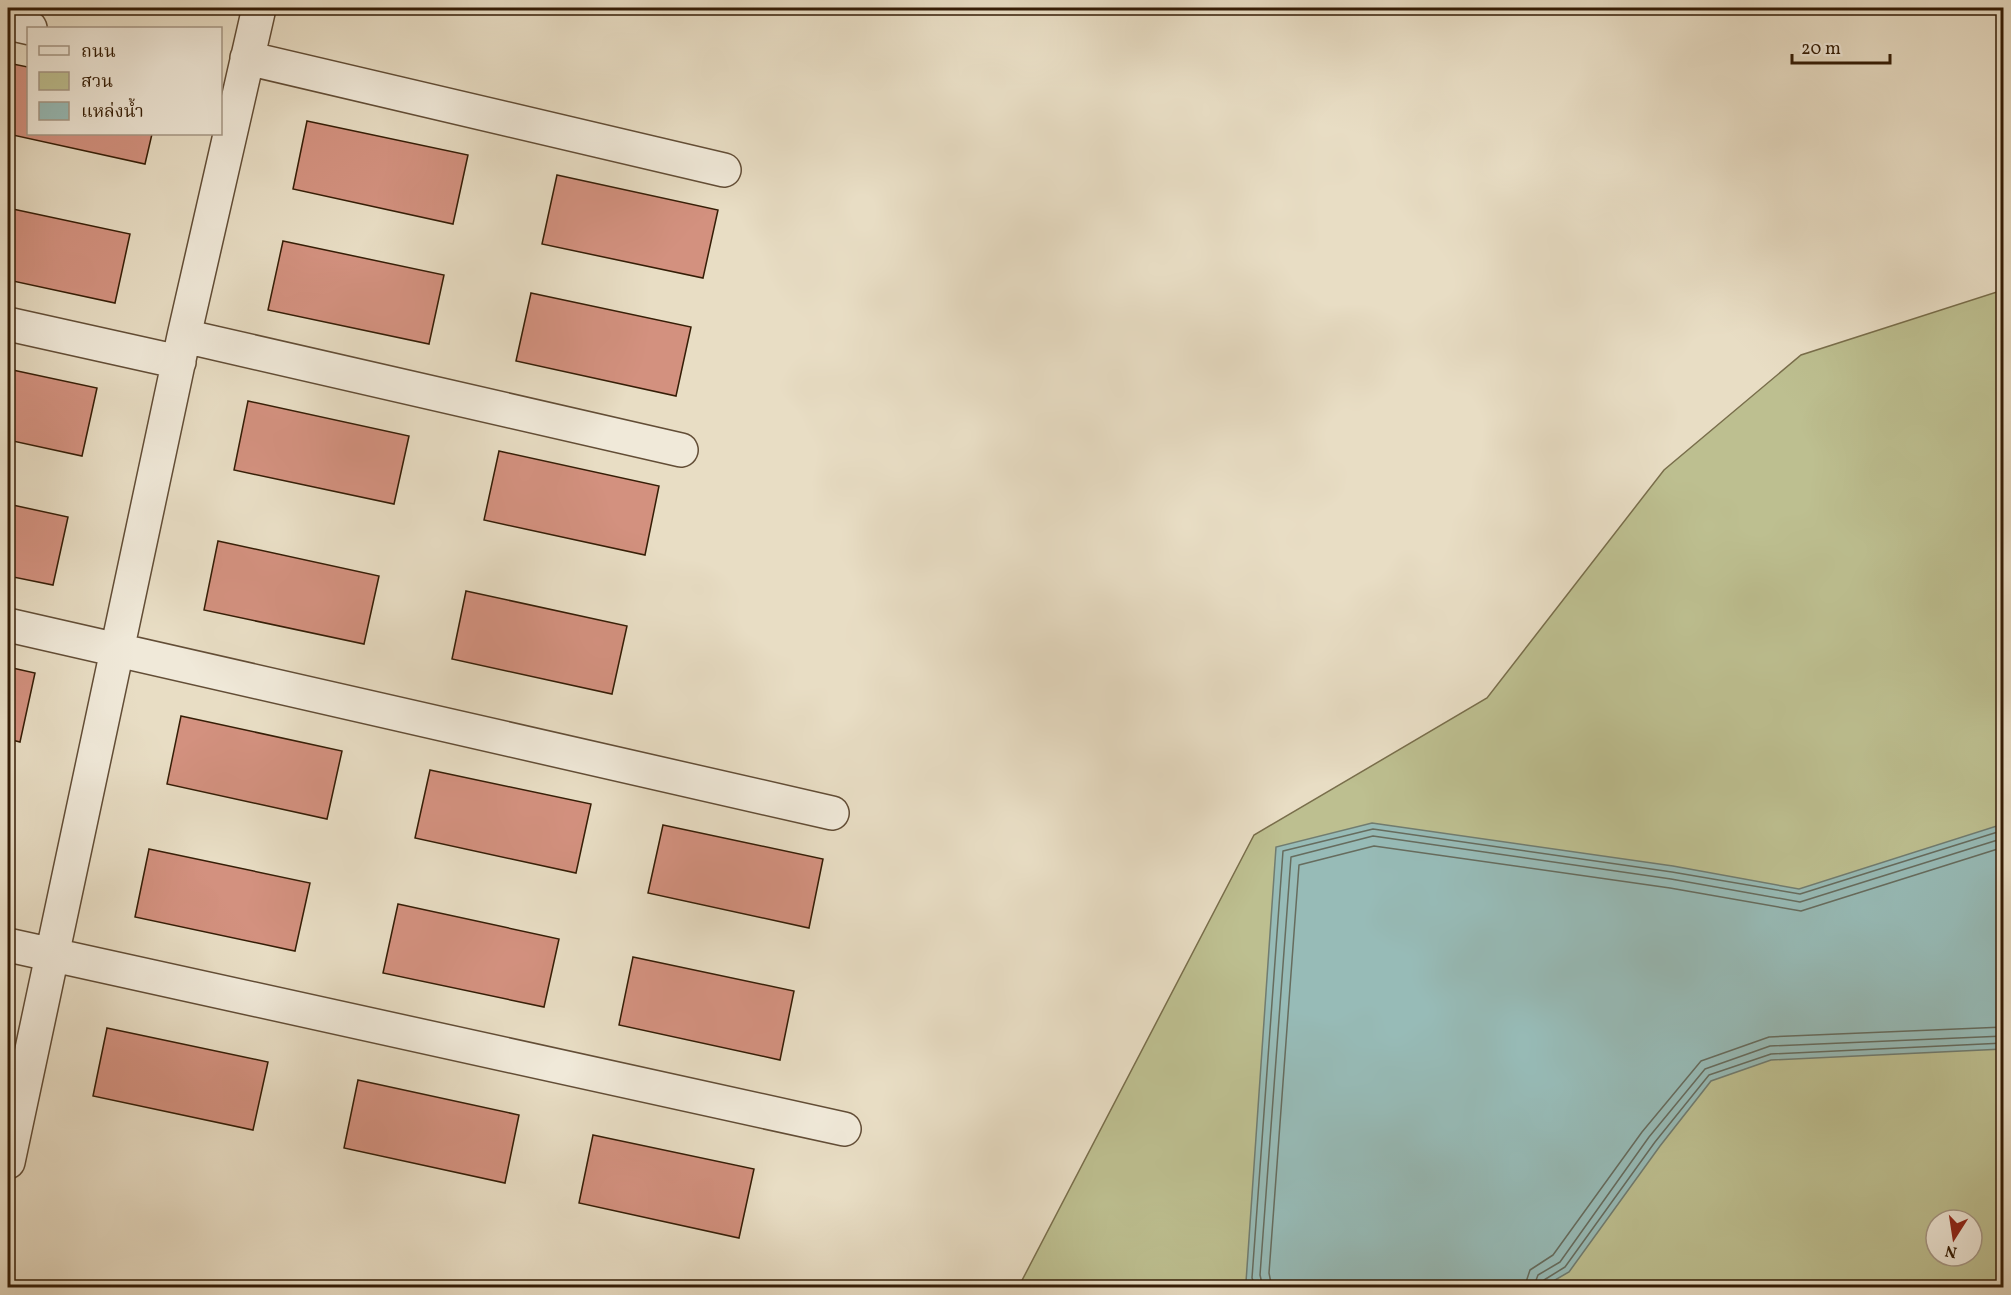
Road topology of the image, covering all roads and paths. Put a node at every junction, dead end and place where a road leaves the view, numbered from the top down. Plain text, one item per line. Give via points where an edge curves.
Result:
1 (258, 8) edge
2 (8, 24) edge
3 (27, 27) edge
4 (237, 68) edge
5 (724, 170) dead end
6 (8, 324) edge
7 (181, 349) junction
8 (681, 450) dead end
9 (8, 625) edge
10 (118, 648) junction
11 (832, 813) dead end
12 (8, 945) edge
13 (54, 955) junction
14 (844, 1129) dead end
15 (8, 1162) edge

1 - 4 lane
2 - 3 lane
4 - 5 lane
4 - 7 lane
6 - 7 lane
7 - 8 lane
7 - 10 lane
9 - 10 lane
10 - 11 lane
10 - 13 lane
12 - 13 lane
13 - 14 lane
13 - 15 lane

